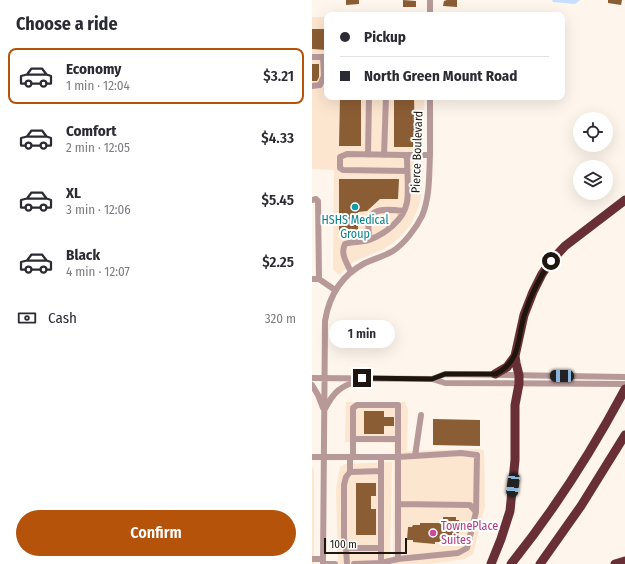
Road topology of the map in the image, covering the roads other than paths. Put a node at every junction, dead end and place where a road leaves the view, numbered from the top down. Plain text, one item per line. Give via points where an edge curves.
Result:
1 (430, 0) edge
2 (430, 12) edge
3 (312, 57) edge
4 (324, 57) edge
5 (324, 77) edge
6 (312, 86) edge
7 (369, 100) edge
8 (386, 100) edge
9 (430, 100) edge
10 (368, 154) junction
11 (384, 155) junction
12 (404, 155) junction
13 (430, 155) junction
14 (407, 171) junction
15 (312, 200) edge
16 (625, 200) edge
17 (404, 211) junction
18 (370, 239) junction
19 (351, 272) junction
20 (312, 279) edge
21 (319, 279) junction
22 (336, 290) junction
23 (515, 356) junction
24 (496, 374) junction
25 (625, 377) edge
26 (312, 378) edge
27 (325, 378) junction
28 (362, 378) junction
29 (432, 379) junction
30 (519, 379) junction
31 (625, 384) edge
32 (312, 385) edge
33 (625, 389) edge
34 (324, 411) junction
35 (421, 415) dead end
36 (625, 435) edge
37 (354, 438) junction
38 (398, 439) junction
39 (415, 456) junction
40 (312, 457) edge
41 (324, 457) junction
42 (352, 457) junction
43 (381, 457) junction
44 (398, 457) junction
45 (350, 472) junction
46 (381, 472) junction
47 (398, 504) junction
48 (476, 512) junction
49 (346, 548) junction
50 (381, 548) junction
51 (312, 558) edge
52 (398, 559) junction
53 (625, 561) edge
54 (323, 562) edge
55 (381, 563) junction
56 (334, 564) edge
57 (347, 564) edge
58 (354, 564) edge
59 (491, 564) edge
60 (511, 564) edge
61 (540, 564) edge
62 (615, 564) edge

1 - 2 street
3 - 4 street
5 - 6 street via 320,85
7 - 10 street
8 - 11 street
9 - 13 street, Pierce Boulevard
10 - 11 street
10 - 14 street via 343,155 340,157 340,168 348,171
11 - 12 street
12 - 13 street
12 - 14 street via 407,158
13 - 19 street, Pierce Boulevard via 425,208 413,231 393,251
14 - 17 street via 408,202
15 - 21 street via 318,201
16 - 23 highway via 565,246 551,261 542,274 524,315
17 - 18 street via 389,229
17 - 18 street via 386,209 374,213 368,222
18 - 19 street via 349,242 344,246 344,258
19 - 22 street, Pierce Boulevard
20 - 21 street
21 - 22 street
22 - 27 street, Pierce Boulevard via 327,308 325,321
23 - 24 highway via 507,367
23 - 30 highway
24 - 29 street via 445,374
24 - 30 street
25 - 30 street
26 - 27 street
27 - 28 street
27 - 34 street, Pierce Boulevard
28 - 29 street
28 - 34 street via 337,391
29 - 30 street via 445,383
30 - 31 street
30 - 59 highway via 515,405 515,460 510,511
32 - 34 street
33 - 60 highway via 573,478 544,522
34 - 41 street, Pierce Boulevard
35 - 39 street
36 - 61 highway via 581,506
37 - 38 street
37 - 38 street via 353,408 357,405 398,405
37 - 42 street
38 - 44 street
39 - 44 street
39 - 48 street via 461,453 477,455
40 - 41 street
41 - 42 street
41 - 54 street, Pierce Boulevard
42 - 43 street
42 - 45 street
43 - 44 street
43 - 46 street
44 - 47 street
45 - 46 street
45 - 49 street via 344,485
46 - 50 street
47 - 48 street via 470,505
47 - 52 street
48 - 52 street via 467,548 458,553
49 - 50 street
49 - 57 street
50 - 55 street
51 - 54 street
52 - 55 street
53 - 62 highway
54 - 56 street
55 - 58 street

